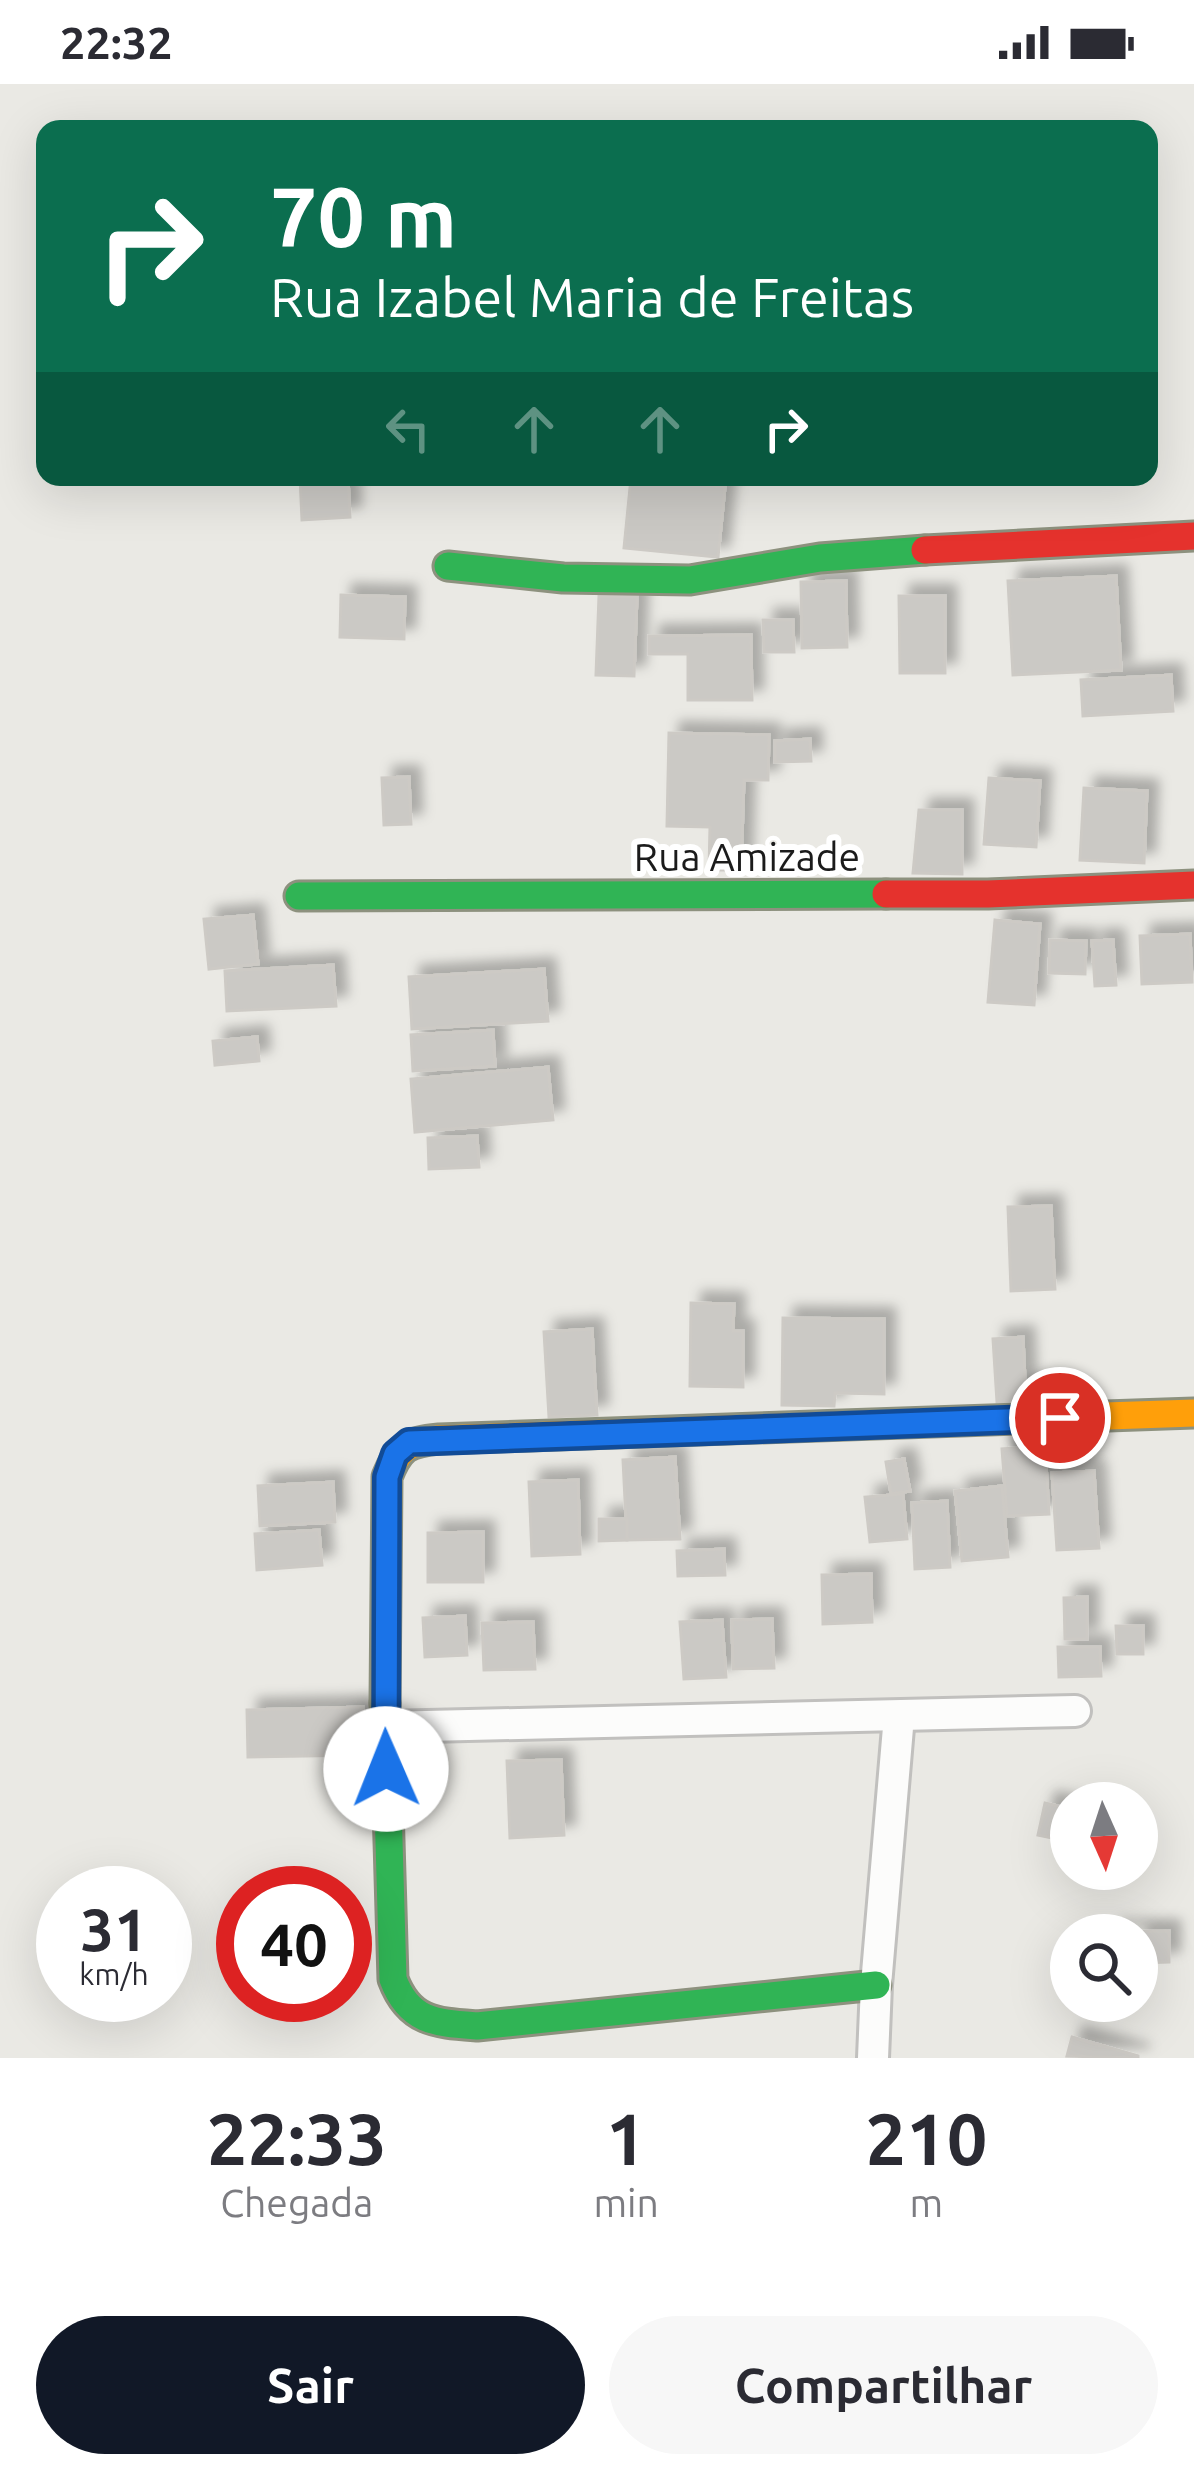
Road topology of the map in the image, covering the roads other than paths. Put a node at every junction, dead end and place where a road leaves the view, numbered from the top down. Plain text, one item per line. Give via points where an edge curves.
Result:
1 (1194, 536) edge
2 (448, 566) dead end
3 (1194, 885) edge
4 (299, 896) dead end
5 (1194, 1413) edge
6 (1075, 1711) dead end
7 (899, 1716) junction
8 (385, 1727) junction
9 (876, 1985) junction
10 (873, 2058) edge

1 - 2 street via 820,558 690,580
3 - 4 street, Rua Amizade via 988,894
5 - 8 street via 409,1442 387,1477
6 - 7 street
7 - 8 street
7 - 9 street
8 - 9 street via 393,1979 407,2009 420,2016 477,2026
9 - 10 street

